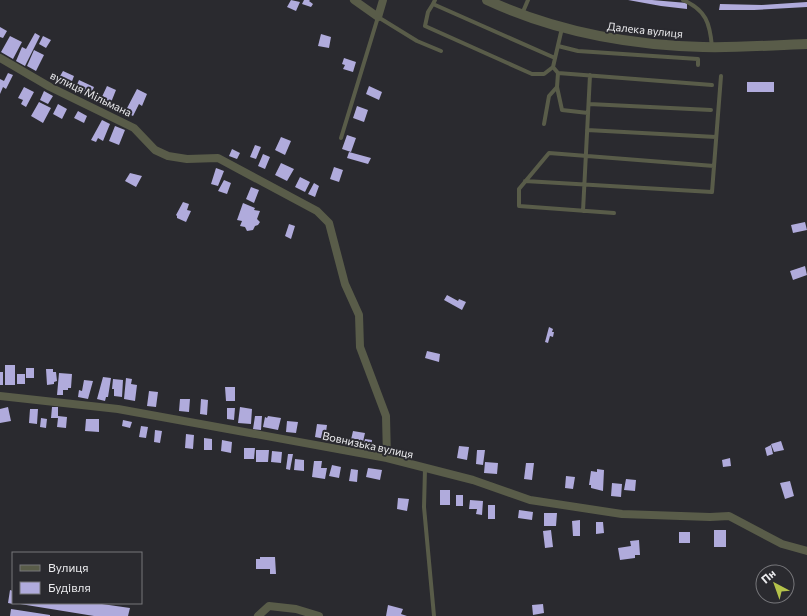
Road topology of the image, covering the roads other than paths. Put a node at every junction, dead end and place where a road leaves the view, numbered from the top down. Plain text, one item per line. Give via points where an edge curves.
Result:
1 (354, 0) edge
2 (383, 0) edge
3 (487, 0) edge
4 (528, 0) edge
5 (683, 0) edge
6 (434, 2) edge
7 (522, 14) junction
8 (378, 16) junction
9 (562, 28) junction
10 (807, 44) edge
11 (558, 46) junction
12 (712, 47) junction
13 (441, 51) dead end
14 (0, 58) edge
15 (555, 58) junction
16 (698, 65) dead end
17 (552, 67) junction
18 (558, 73) junction
19 (590, 75) junction
20 (721, 76) dead end
21 (712, 84) dead end
22 (557, 87) junction
23 (588, 104) junction
24 (711, 110) dead end
25 (588, 113) junction
26 (544, 124) dead end
27 (587, 130) junction
28 (716, 137) junction
29 (341, 138) dead end
30 (586, 155) junction
31 (714, 166) junction
32 (525, 181) junction
33 (584, 185) junction
34 (582, 211) junction
35 (614, 213) dead end
36 (0, 396) edge
37 (387, 458) junction
38 (425, 469) junction
39 (807, 551) edge
40 (258, 616) edge
41 (319, 616) edge
42 (434, 616) edge

1 - 8 street
2 - 8 street
3 - 7 street, Далека вулиця
4 - 7 lane
5 - 12 lane via 702,12 710,28
6 - 15 lane
6 - 17 lane via 428,12 425,26 532,74 544,74
7 - 9 street, Далека вулиця
8 - 13 lane via 417,41
8 - 29 lane
9 - 11 lane
9 - 12 street, Далека вулиця via 653,45
10 - 12 street, Далека вулиця
11 - 15 lane
11 - 16 lane via 578,51 698,59
14 - 37 street, вулиця Мільмана via 50,87 134,128 155,150 168,156 187,159 218,158 317,211 329,223 345,284 359,314 360,347 386,416
15 - 17 lane
17 - 18 lane
18 - 19 lane
18 - 22 lane
19 - 21 lane
19 - 23 lane
20 - 28 lane
22 - 25 lane via 562,110
22 - 26 lane via 548,96
23 - 24 lane
23 - 25 lane
25 - 27 lane
27 - 28 lane
27 - 30 lane
28 - 31 lane
30 - 31 lane
30 - 32 lane via 549,153
30 - 33 lane
31 - 33 lane via 712,192
32 - 33 lane
32 - 34 lane via 520,189 519,206
33 - 34 lane
34 - 35 lane
36 - 37 street, Вовнизька вулиця via 118,409
37 - 38 street, Вовнизька вулиця
38 - 39 street, Вовнизька вулиця via 472,480 538,501 622,514 729,516 782,544
38 - 42 lane via 424,507
40 - 41 street via 268,606 296,609

